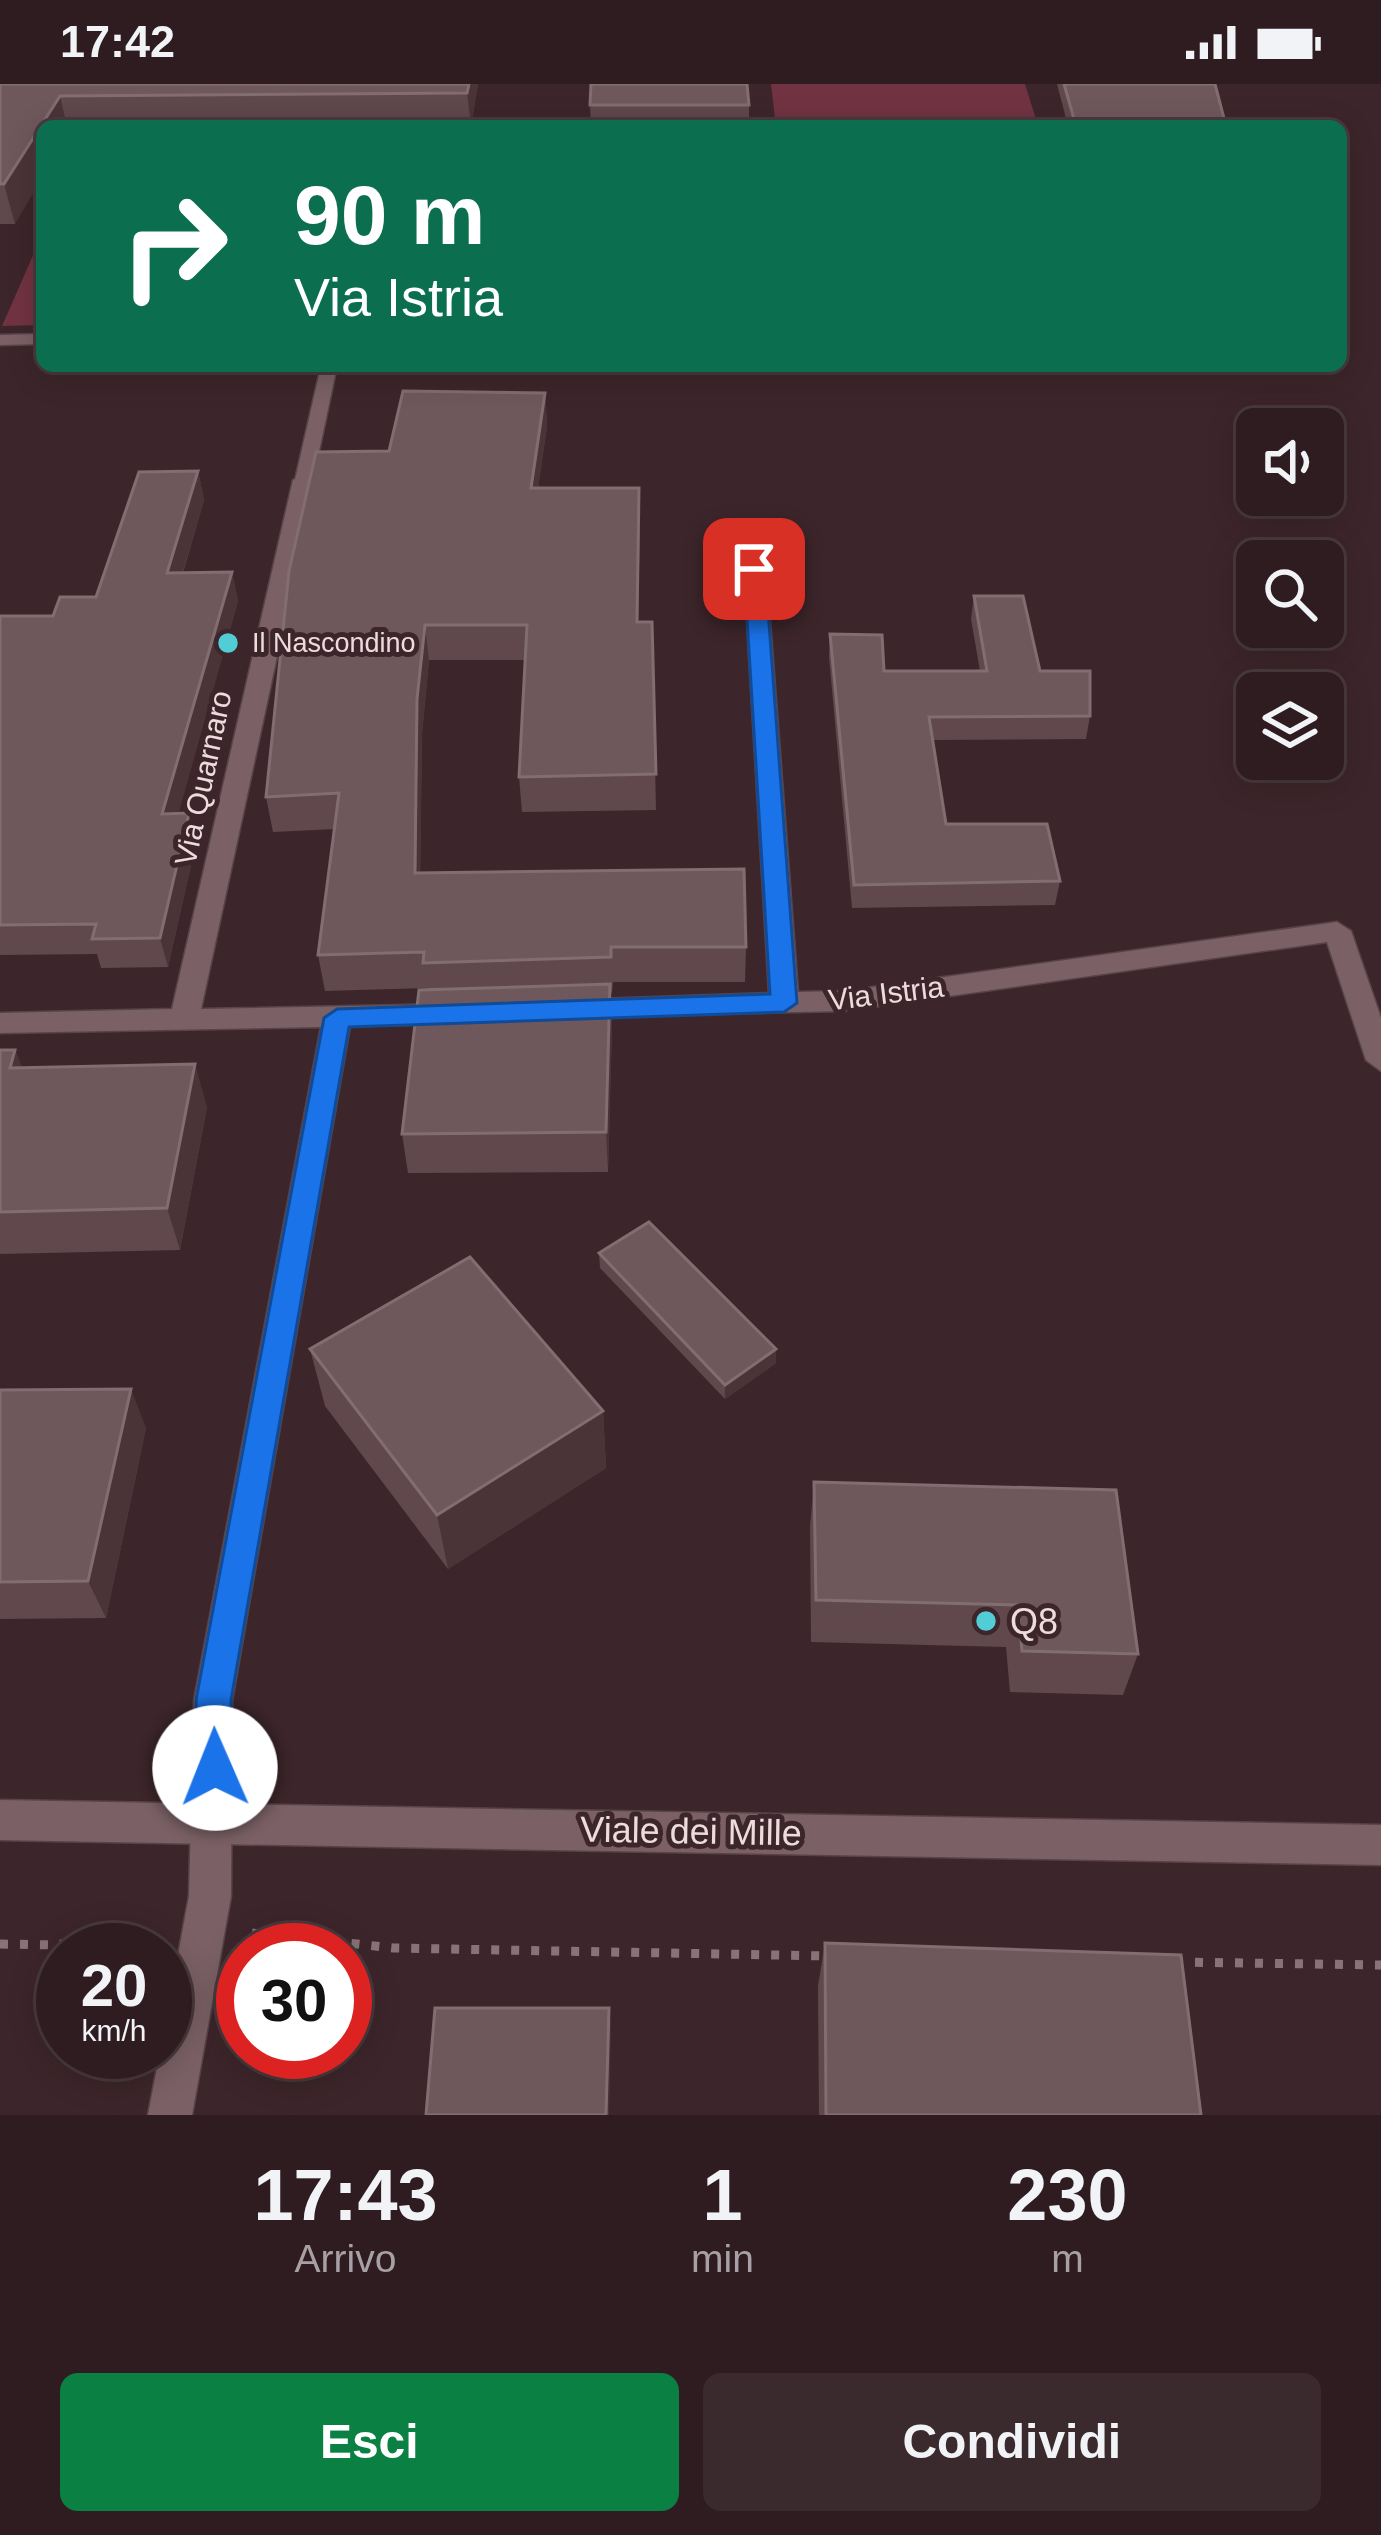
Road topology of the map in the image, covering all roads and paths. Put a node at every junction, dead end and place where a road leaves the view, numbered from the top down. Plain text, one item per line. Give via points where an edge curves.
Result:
1 (36, 339) edge
2 (0, 340) edge
3 (328, 372) edge
4 (304, 480) joint
5 (754, 569) dead end
6 (784, 1003) junction
7 (549, 1011) edge
8 (478, 1013) edge
9 (337, 1018) junction
10 (184, 1020) junction
11 (0, 1023) edge
12 (1381, 1060) edge
13 (0, 1820) edge
14 (214, 1822) junction
15 (1381, 1845) edge
16 (204, 1931) junction
17 (0, 1944) edge
18 (855, 1956) edge
19 (1166, 1961) edge
20 (1381, 1965) edge
21 (170, 2115) edge

1 - 2 lane
3 - 4 lane
4 - 10 street, Via Quarnaro
5 - 6 street
6 - 7 street, Via Istria
6 - 12 street, Via Istria via 1337,931
8 - 9 street
9 - 10 street
9 - 14 street via 213,1700
10 - 11 street
13 - 14 street, Viale dei Mille
14 - 15 street, Viale dei Mille
14 - 16 street
16 - 17 path
16 - 18 path via 394,1948
16 - 21 street
19 - 20 path

